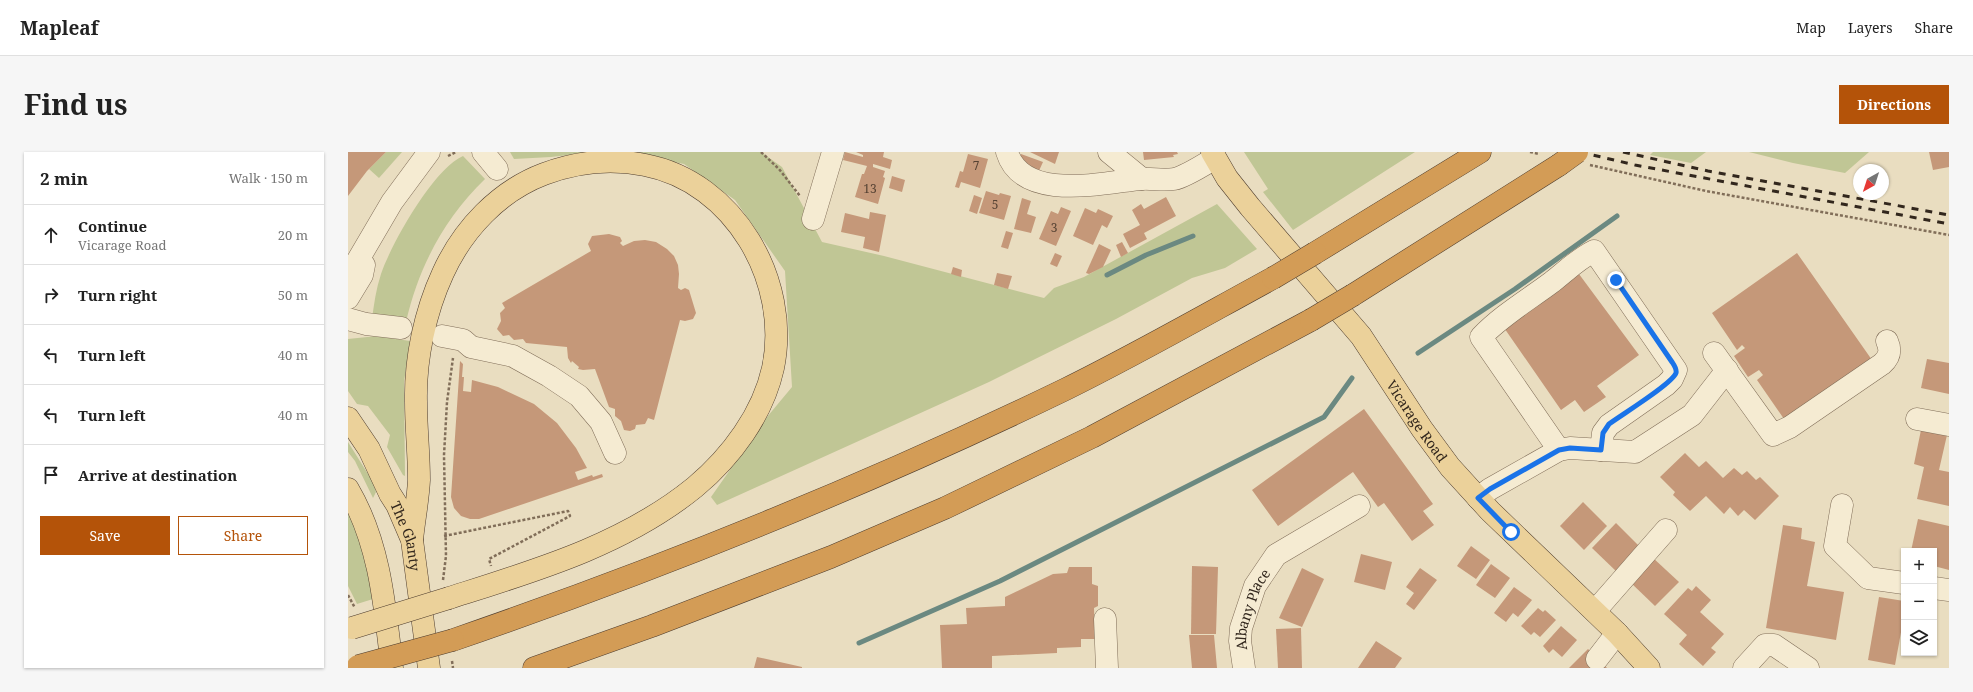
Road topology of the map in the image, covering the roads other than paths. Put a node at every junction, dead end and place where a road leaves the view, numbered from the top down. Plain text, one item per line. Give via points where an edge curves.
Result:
1 (429, 152) edge
2 (483, 152) edge
3 (832, 152) edge
4 (1007, 152) edge
5 (1109, 152) edge
6 (1480, 152) edge
7 (1213, 155) edge
8 (1580, 158) edge
9 (497, 169) dead end
10 (1142, 179) junction
11 (814, 216) road end
12 (367, 244) junction
13 (348, 277) edge
14 (348, 298) edge
15 (348, 319) edge
16 (401, 328) dead end
17 (1887, 341) dead end
18 (448, 344) road end
19 (1714, 353) dead end
20 (1727, 370) junction
21 (348, 418) edge
22 (1917, 419) dead end
23 (1949, 425) edge
24 (1559, 450) junction
25 (1601, 450) junction
26 (614, 453) dead end
27 (348, 489) edge
28 (1478, 498) junction
29 (1359, 506) dead end
30 (1842, 506) dead end
31 (1666, 530) dead end
32 (412, 540) junction
33 (1901, 583) edge
34 (1937, 588) edge
35 (1949, 590) edge
36 (1595, 611) junction
37 (1105, 619) dead end
38 (350, 628) edge
39 (1617, 633) junction
40 (1597, 659) dead end
41 (355, 667) edge
42 (392, 668) edge
43 (429, 668) edge
44 (534, 668) edge
45 (1107, 668) edge
46 (1244, 668) edge
47 (1650, 668) edge
48 (1744, 668) edge
49 (1808, 668) edge

1 - 12 street via 392,202
2 - 9 street
3 - 11 street
4 - 10 street via 1018,170 1036,182 1063,186
5 - 10 street
6 - 41 highway, bridge via 1273,278 1068,388 923,456 746,532 453,640
7 - 10 street via 1175,179
7 - 28 main road, Vicarage Road via 1227,178 1269,230 1361,336 1422,429 1450,467
8 - 44 highway, bridge via 1552,160 1353,295 1092,437 945,508 831,558
12 - 13 street
12 - 14 street via 362,275
15 - 16 street
17 - 20 street via 1890,351 1882,364 1790,427 1772,435
18 - 26 street via 463,340 471,347 513,356 555,380 579,396 601,422
19 - 20 street
20 - 25 street via 1692,414 1642,449 1628,453
21 - 32 main road, The Glanty via 369,449
22 - 23 street
24 - 25 street
24 - 25 street via 1481,337 1494,322 1594,250 1676,370 1666,385 1609,424 1603,433
24 - 28 street
27 - 42 main road via 359,508 371,542 384,595
28 - 36 main road, Vicarage Road
29 - 46 street, Albany Place via 1276,556 1255,586 1241,628
30 - 33 street via 1835,546 1868,578
31 - 36 street
32 - 38 main road, bridge via 419,480 415,399 424,331 436,289 452,256 464,237 489,208 532,178 566,166 609,161 646,165 672,173 720,205 741,228 768,278 774,303 776,342 773,367 760,406 747,429 729,452 695,486 657,514 569,557
32 - 43 main road, The Glanty
34 - 35 street
36 - 39 main road, Vicarage Road
37 - 45 street
39 - 40 street
39 - 47 main road, Vicarage Road
48 - 49 street via 1765,645 1774,645

